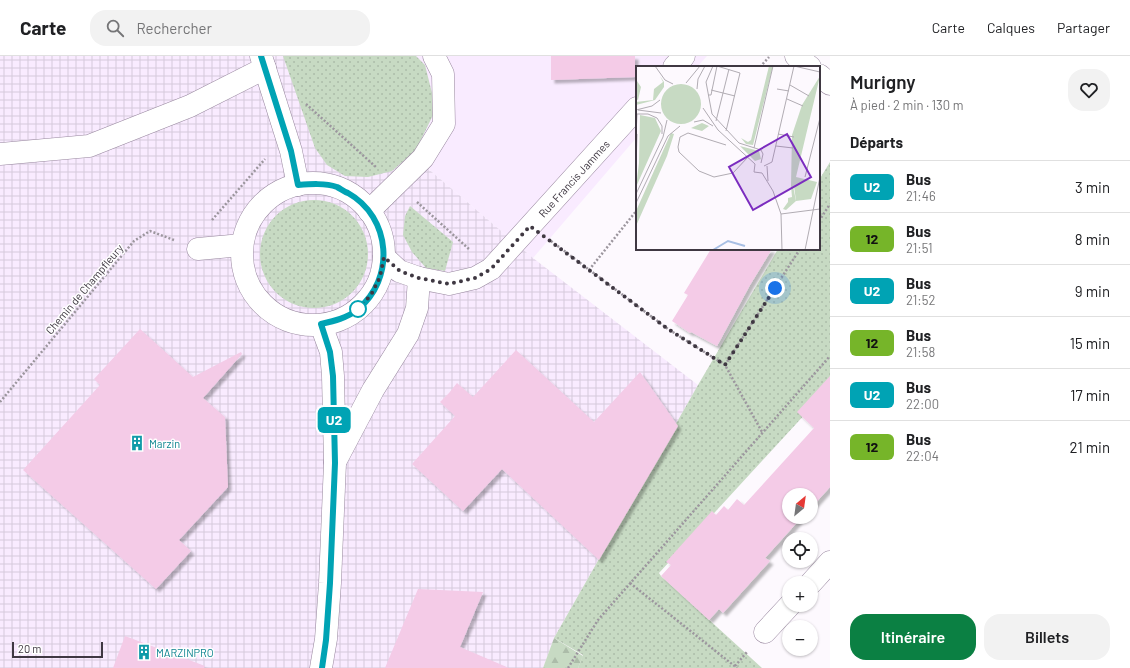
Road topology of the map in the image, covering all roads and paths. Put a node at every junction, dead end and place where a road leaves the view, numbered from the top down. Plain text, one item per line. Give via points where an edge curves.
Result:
1 (434, 56) edge
2 (684, 56) edge
3 (770, 56) edge
4 (796, 56) edge
5 (263, 62) edge
6 (675, 66) edge
7 (761, 66) edge
8 (809, 66) edge
9 (820, 76) edge
10 (830, 84) edge
11 (634, 117) edge
12 (0, 154) edge
13 (267, 157) dead end
14 (298, 185) junction
15 (830, 204) edge
16 (369, 211) junction
17 (636, 211) edge
18 (820, 219) edge
19 (210, 222) dead end
20 (530, 226) junction
21 (242, 245) junction
22 (198, 249) joint
23 (799, 250) edge
24 (384, 257) junction
25 (589, 270) junction
26 (419, 278) junction
27 (321, 324) junction
28 (830, 356) edge
29 (725, 365) junction
30 (0, 402) edge
31 (762, 432) junction
32 (335, 463) junction
33 (830, 562) edge
34 (817, 576) edge
35 (630, 584) junction
36 (784, 612) edge
37 (765, 632) dead end
38 (322, 668) edge
39 (568, 668) edge
40 (737, 668) edge

1 - 16 street via 444,74 444,124 423,158
2 - 6 street
3 - 7 path
4 - 8 street
5 - 12 street via 190,106 89,146
5 - 14 street via 291,151
9 - 10 street
11 - 20 street, Rue Francis Jammes
13 - 19 path
14 - 16 street via 318,184 337,187 355,197
14 - 21 street via 278,192 260,206 248,224
15 - 18 path
16 - 24 street via 378,225
17 - 25 path
20 - 25 path
20 - 26 street, Rue Francis Jammes via 491,269 475,278 449,284
21 - 22 street
21 - 27 street via 243,267 250,287 262,304 280,317 300,324
22 - 30 path, Chemin de Champfleury via 150,231 134,241
23 - 29 path
24 - 26 street, Rue Francis Jammes via 400,271
24 - 27 street via 380,277 371,295 357,310 340,320
25 - 29 path via 668,329
26 - 32 street via 417,308 408,334 373,390
27 - 32 street via 330,352 333,376
28 - 31 path
29 - 31 path
31 - 35 path
32 - 38 street via 330,583
33 - 34 street
35 - 39 path via 598,620
35 - 40 path
36 - 37 street

